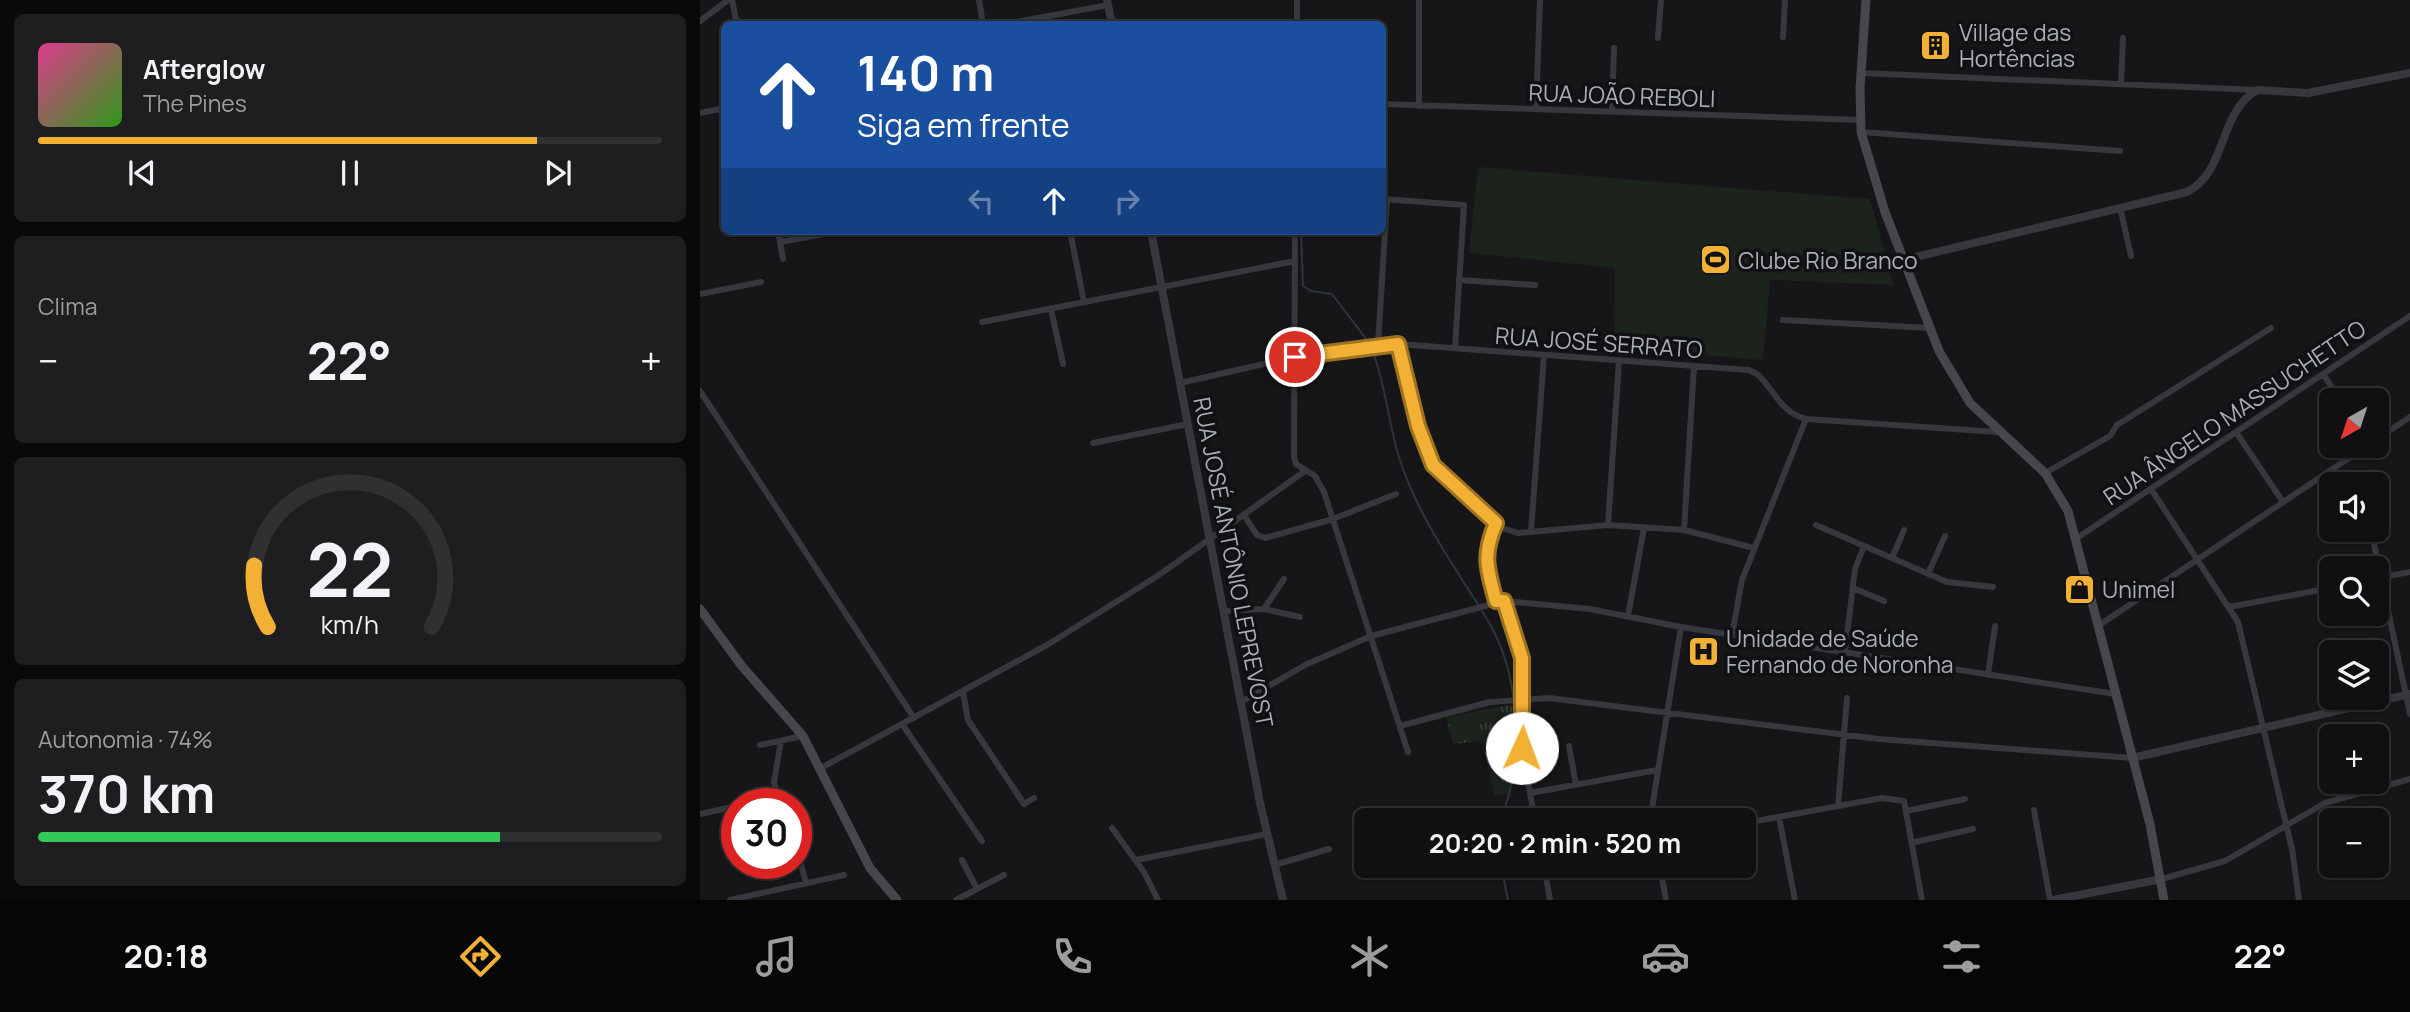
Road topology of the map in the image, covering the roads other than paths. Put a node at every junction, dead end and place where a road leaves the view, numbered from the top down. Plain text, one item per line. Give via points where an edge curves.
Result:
1 (730, 0) edge
2 (979, 0) edge
3 (1297, 0) edge
4 (1419, 0) edge
5 (1540, 0) edge
6 (1661, 0) edge
7 (1785, 0) edge
8 (1866, 0) edge
9 (1108, 2) edge
10 (700, 21) edge
11 (736, 21) edge
12 (982, 21) edge
13 (1033, 21) edge
14 (1111, 21) edge
15 (1297, 21) edge
16 (1783, 37) dead end
17 (1658, 38) dead end
18 (2123, 38) dead end
19 (1614, 48) dead end
20 (1861, 73) junction
21 (2410, 73) edge
22 (2121, 85) junction
23 (2257, 90) junction
24 (1386, 104) edge
25 (1419, 106) junction
26 (721, 109) edge
27 (1536, 109) junction
28 (1612, 112) junction
29 (700, 113) edge
30 (1860, 120) junction
31 (1861, 132) junction
32 (2120, 151) dead end
33 (1386, 199) edge
34 (2120, 207) junction
35 (779, 235) edge
36 (818, 235) edge
37 (1071, 235) edge
38 (1152, 235) edge
39 (1294, 235) edge
40 (1382, 235) edge
41 (780, 242) junction
42 (2131, 256) dead end
43 (783, 259) dead end
44 (1903, 260) junction
45 (1295, 261) junction
46 (1459, 280) junction
47 (761, 282) dead end
48 (1535, 285) dead end
49 (1162, 287) junction
50 (700, 294) edge
51 (1084, 302) junction
52 (1051, 309) junction
53 (2410, 316) edge
54 (1783, 320) dead end
55 (982, 322) dead end
56 (1930, 328) junction
57 (2271, 328) dead end
58 (1398, 344) junction
59 (1374, 346) junction
60 (1455, 348) junction
61 (1544, 355) junction
62 (1295, 357) junction
63 (1619, 361) junction
64 (1063, 365) dead end
65 (1694, 366) junction
66 (2323, 374) junction
67 (1180, 383) junction
68 (2332, 388) edge
69 (700, 391) edge
70 (2410, 417) edge
71 (1806, 419) junction
72 (1188, 424) junction
73 (2389, 431) edge
74 (1998, 432) junction
75 (2236, 432) junction
76 (1093, 443) dead end
77 (2349, 458) edge
78 (1296, 464) junction
79 (1305, 471) junction
80 (2045, 473) junction
81 (1291, 481) junction
82 (2151, 489) junction
83 (1396, 494) dead end
84 (2283, 502) junction
85 (1244, 514) junction
86 (1333, 519) junction
87 (1496, 523) junction
88 (1608, 525) junction
89 (1816, 525) dead end
90 (1644, 527) junction
91 (1684, 530) junction
92 (1904, 530) dead end
93 (1531, 532) junction
94 (1945, 536) dead end
95 (1210, 538) junction
96 (2077, 538) junction
97 (1864, 546) junction
98 (1754, 548) junction
99 (1892, 558) junction
100 (2197, 559) junction
101 (2410, 572) edge
102 (1928, 574) junction
103 (2389, 576) edge
104 (1284, 579) dead end
105 (1993, 587) dead end
106 (1853, 588) junction
107 (2319, 589) edge
108 (1500, 601) junction
109 (1884, 601) dead end
110 (2229, 607) junction
111 (700, 609) edge
112 (1264, 609) junction
113 (1223, 611) junction
114 (1628, 616) junction
115 (1300, 617) dead end
116 (2389, 621) edge
117 (1996, 626) dead end
118 (2098, 626) junction
119 (1681, 627) junction
120 (1732, 635) junction
121 (1371, 636) junction
122 (1845, 652) junction
123 (1988, 675) junction
124 (963, 692) junction
125 (2115, 694) junction
126 (2408, 694) edge
127 (1521, 698) junction
128 (1847, 698) dead end
129 (1241, 702) junction
130 (1667, 712) junction
131 (2410, 714) edge
132 (914, 718) junction
133 (902, 724) junction
134 (1400, 726) junction
135 (2264, 729) junction
136 (1844, 734) junction
137 (803, 736) junction
138 (780, 741) junction
139 (760, 745) dead end
140 (1569, 746) dead end
141 (1408, 752) dead end
142 (2132, 758) junction
143 (821, 768) junction
144 (1657, 770) junction
145 (2410, 779) edge
146 (1576, 785) junction
147 (775, 788) edge
148 (1530, 793) junction
149 (1034, 798) dead end
150 (1965, 799) dead end
151 (1839, 806) junction
152 (1533, 808) edge
153 (1652, 808) edge
154 (721, 809) edge
155 (2034, 810) dead end
156 (1906, 811) junction
157 (700, 814) edge
158 (1779, 817) junction
159 (1756, 821) edge
160 (2286, 824) junction
161 (1112, 828) dead end
162 (1973, 829) dead end
163 (1267, 834) junction
164 (982, 841) dead end
165 (1912, 842) junction
166 (1329, 849) dead end
167 (962, 860) dead end
168 (1136, 860) junction
169 (1275, 865) junction
170 (1004, 874) dead end
171 (844, 875) dead end
172 (1546, 878) edge
173 (1662, 878) edge
174 (805, 879) edge
175 (2162, 879) junction
176 (806, 883) junction
177 (977, 889) junction
178 (730, 900) edge
179 (897, 900) edge
180 (956, 900) edge
181 (1158, 900) edge
182 (1283, 900) edge
183 (1550, 900) edge
184 (1666, 900) edge
185 (1795, 900) edge
186 (1922, 900) edge
187 (2052, 900) edge
188 (2164, 900) edge
189 (2299, 900) edge

1 - 10 street
1 - 11 street
2 - 12 street
3 - 15 street
4 - 25 street
5 - 27 street
6 - 17 street
7 - 16 street
8 - 20 main road
9 - 13 street
9 - 14 street
18 - 22 street
19 - 28 street
20 - 22 street
20 - 30 main road
21 - 23 street via 2318,92
22 - 23 street
23 - 34 street via 2235,109 2208,174 2196,187
24 - 25 street, RUA JOÃO REBOLI
25 - 27 street, RUA JOÃO REBOLI
26 - 29 street
27 - 28 street, RUA JOÃO REBOLI
28 - 30 street, RUA JOÃO REBOLI
30 - 31 main road
31 - 32 street
31 - 44 main road
33 - 46 street via 1464,205
34 - 42 street
34 - 44 street
35 - 41 street
36 - 41 street
37 - 51 street
38 - 49 street, RUA JOSÉ ANTÔNIO LEPREVOST
39 - 45 street
40 - 59 street
41 - 43 street
44 - 56 main road
45 - 49 street
45 - 62 street
46 - 48 street
46 - 60 street
47 - 50 street
49 - 51 street
49 - 67 street, RUA JOSÉ ANTÔNIO LEPREVOST
51 - 52 street
52 - 55 street
52 - 64 street
53 - 66 street, RUA ÂNGELO MASSUCHETTO
54 - 56 street
56 - 74 main road via 1962,392
57 - 80 street via 2117,425 2110,436
58 - 59 street, RUA JOSÉ SERRATO
58 - 60 street, RUA JOSÉ SERRATO
58 - 87 street via 1418,426 1433,465
59 - 62 street, RUA JOSÉ SERRATO
60 - 61 street, RUA JOSÉ SERRATO
61 - 63 street, RUA JOSÉ SERRATO
61 - 93 street
62 - 67 street, RUA JOSÉ SERRATO
62 - 78 street
63 - 65 street, RUA JOSÉ SERRATO
63 - 88 street
65 - 71 street, RUA JOSÉ SERRATO via 1754,372 1779,404
65 - 91 street
66 - 68 street
66 - 75 street, RUA ÂNGELO MASSUCHETTO
67 - 72 street, RUA JOSÉ ANTÔNIO LEPREVOST
69 - 132 street
70 - 73 street
71 - 74 street, RUA JOSÉ SERRATO
71 - 98 street
72 - 76 street
72 - 95 street, RUA JOSÉ ANTÔNIO LEPREVOST
74 - 80 main road
75 - 82 street, RUA ÂNGELO MASSUCHETTO
75 - 84 street
77 - 84 street
78 - 79 street
78 - 81 street
79 - 81 street
79 - 86 street via 1319,481
80 - 96 main road via 2063,500
81 - 85 street
82 - 96 street, RUA ÂNGELO MASSUCHETTO
82 - 100 street
83 - 86 street
84 - 100 street
85 - 86 street via 1261,538
85 - 95 street
86 - 121 street
87 - 93 street via 1512,532
87 - 108 street via 1485,553
88 - 90 street
88 - 93 street
89 - 97 street
90 - 91 street
90 - 114 street
91 - 98 street
92 - 99 street
94 - 102 street
95 - 113 street, RUA JOSÉ ANTÔNIO LEPREVOST
95 - 124 street via 1071,631
96 - 118 main road
97 - 99 street
97 - 106 street
98 - 120 street
99 - 102 street
100 - 110 street
100 - 118 street
101 - 103 street
102 - 105 street via 1947,582
104 - 112 street
106 - 109 street
106 - 122 street
107 - 110 street
108 - 114 street
108 - 121 street
108 - 127 street via 1522,658
110 - 135 street via 2241,630
111 - 137 main road
112 - 113 street
112 - 115 street
113 - 129 street, RUA JOSÉ ANTÔNIO LEPREVOST
114 - 119 street
116 - 126 street
117 - 123 street
118 - 125 main road
119 - 120 street
119 - 130 street
120 - 122 street
121 - 129 street via 1305,665
121 - 134 street
122 - 123 street
123 - 125 street
124 - 132 street
124 - 149 street via 968,720 1024,804
125 - 142 main road
126 - 131 street
126 - 135 street
127 - 130 street
127 - 134 street
127 - 148 street via 1522,748
128 - 136 street
129 - 163 street, RUA JOSÉ ANTÔNIO LEPREVOST
130 - 136 street
130 - 144 street
132 - 133 street
133 - 143 street
133 - 164 street
134 - 141 street
135 - 142 street
135 - 160 street
136 - 142 street
136 - 151 street
137 - 138 street
137 - 143 main road
138 - 139 street
138 - 147 street
140 - 146 street
142 - 175 main road
143 - 179 main road via 870,868
144 - 146 street
144 - 153 street
145 - 160 street via 2337,798
146 - 148 street
148 - 152 street
150 - 156 street
151 - 156 street via 1882,798 1904,802
151 - 158 street
154 - 157 street
155 - 187 street
156 - 165 street
158 - 159 street
158 - 185 street
160 - 175 street via 2225,862
160 - 189 street
161 - 168 street
162 - 165 street
163 - 168 street
163 - 169 street, RUA JOSÉ ANTÔNIO LEPREVOST
165 - 186 street
166 - 169 street
167 - 177 street
168 - 181 street
169 - 182 street, RUA JOSÉ ANTÔNIO LEPREVOST
170 - 177 street
171 - 176 street
172 - 183 street
173 - 184 street
174 - 176 street
175 - 187 street
175 - 188 main road
176 - 178 street
177 - 180 street

